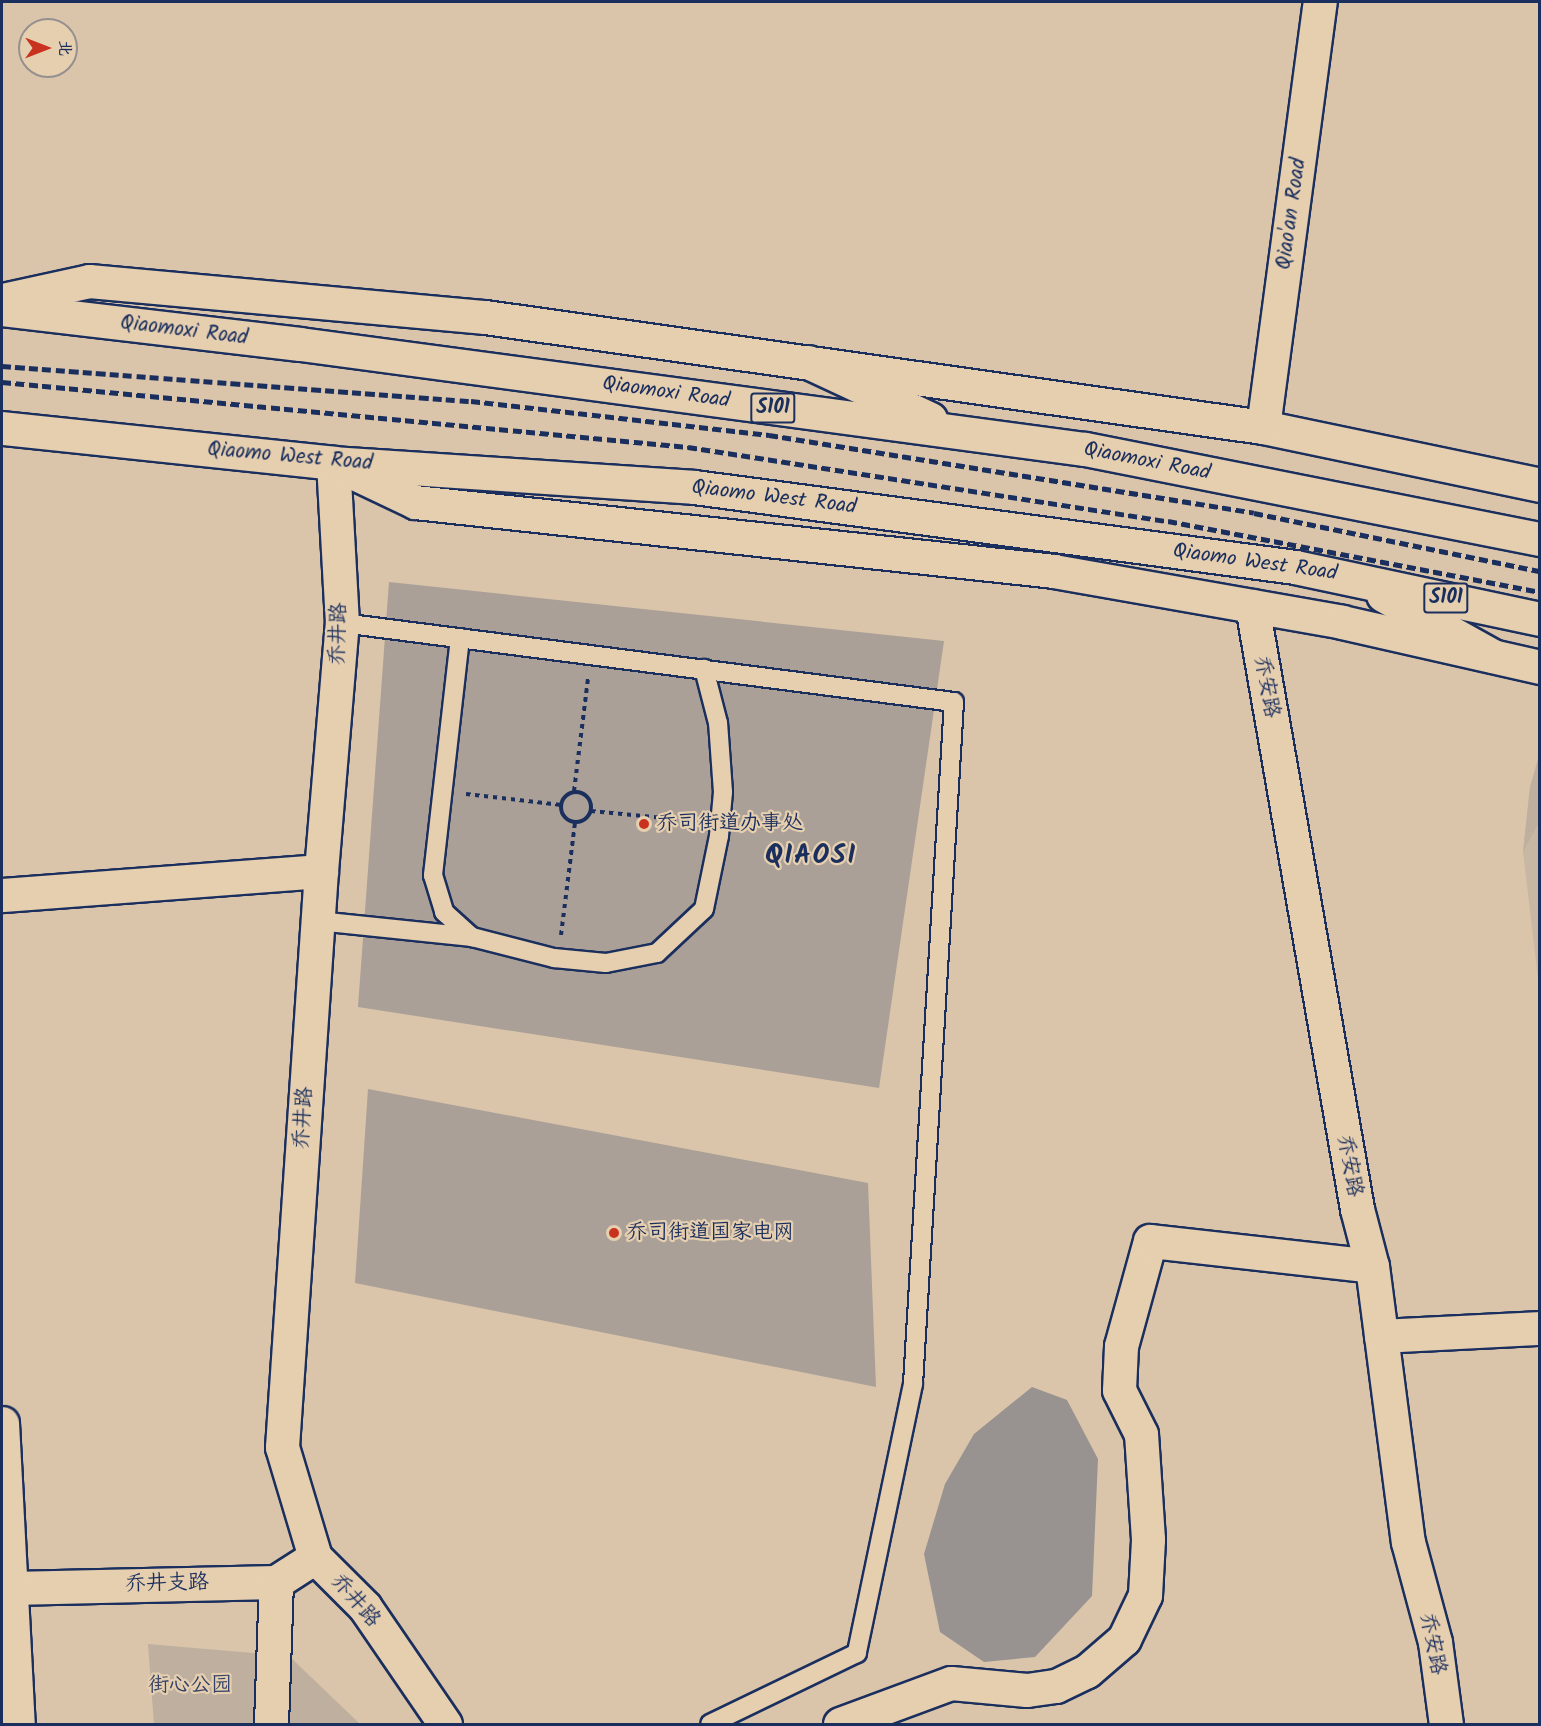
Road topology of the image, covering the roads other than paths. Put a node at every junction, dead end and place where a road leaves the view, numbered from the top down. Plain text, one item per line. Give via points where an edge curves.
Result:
1 (1320, 2) edge
2 (2, 300) edge
3 (2, 309) edge
4 (808, 362) junction
5 (1263, 427) junction
6 (2, 428) edge
7 (959, 433) junction
8 (333, 463) junction
9 (1539, 485) edge
10 (1539, 539) edge
11 (1352, 578) junction
12 (1252, 606) junction
13 (1539, 619) edge
14 (342, 623) junction
15 (460, 638) junction
16 (1493, 656) junction
17 (1539, 667) edge
18 (704, 669) junction
19 (321, 871) junction
20 (2, 895) edge
21 (318, 921) junction
22 (472, 937) junction
23 (1372, 1266) junction
24 (1539, 1328) edge
25 (1381, 1336) junction
26 (2, 1423) edge
27 (315, 1557) junction
28 (276, 1582) junction
29 (11, 1587) junction
30 (18, 1725) edge
31 (271, 1725) edge
32 (445, 1725) edge
33 (710, 1725) edge
34 (840, 1725) edge
35 (1446, 1725) edge

1 - 5 main road, Qiao'an Road
2 - 4 main road via 89,281 486,317
3 - 7 main road, Qiaomoxi Road / S101 via 312,346
4 - 5 main road
4 - 7 main road
5 - 9 main road
6 - 8 main road, Qiaomo West Road / S101
7 - 10 main road, Qiaomoxi Road / S101 via 1084,449
8 - 11 main road, Qiaomo West Road / S101 via 694,487 1283,565
8 - 12 main road via 415,502 1054,571
8 - 14 main road, 乔井路
11 - 13 main road, Qiaomo West Road / S101
11 - 16 main road
12 - 16 main road
12 - 23 main road, 乔安路 via 1357,1209
14 - 15 lane
14 - 19 main road, 乔井路
15 - 18 lane
15 - 22 lane via 433,874 444,912
16 - 17 main road
18 - 22 lane via 718,723 723,792 704,909 657,953 606,963 554,958
18 - 33 lane via 954,702 913,1384 857,1653
19 - 20 main road
19 - 21 main road, 乔井路
21 - 22 lane
21 - 27 main road, 乔井路 via 282,1447
23 - 25 main road, 乔安路
23 - 34 main road via 1150,1241 1121,1346 1119,1390 1141,1434 1148,1539 1145,1595 1124,1639 1087,1671 1056,1686 1027,1690 951,1683
24 - 25 main road
25 - 35 main road, 乔安路 via 1408,1542 1435,1642
26 - 29 main road
27 - 28 main road
27 - 32 main road, 乔井路 via 365,1607
28 - 29 main road, 乔井支路
28 - 31 main road
29 - 30 main road

